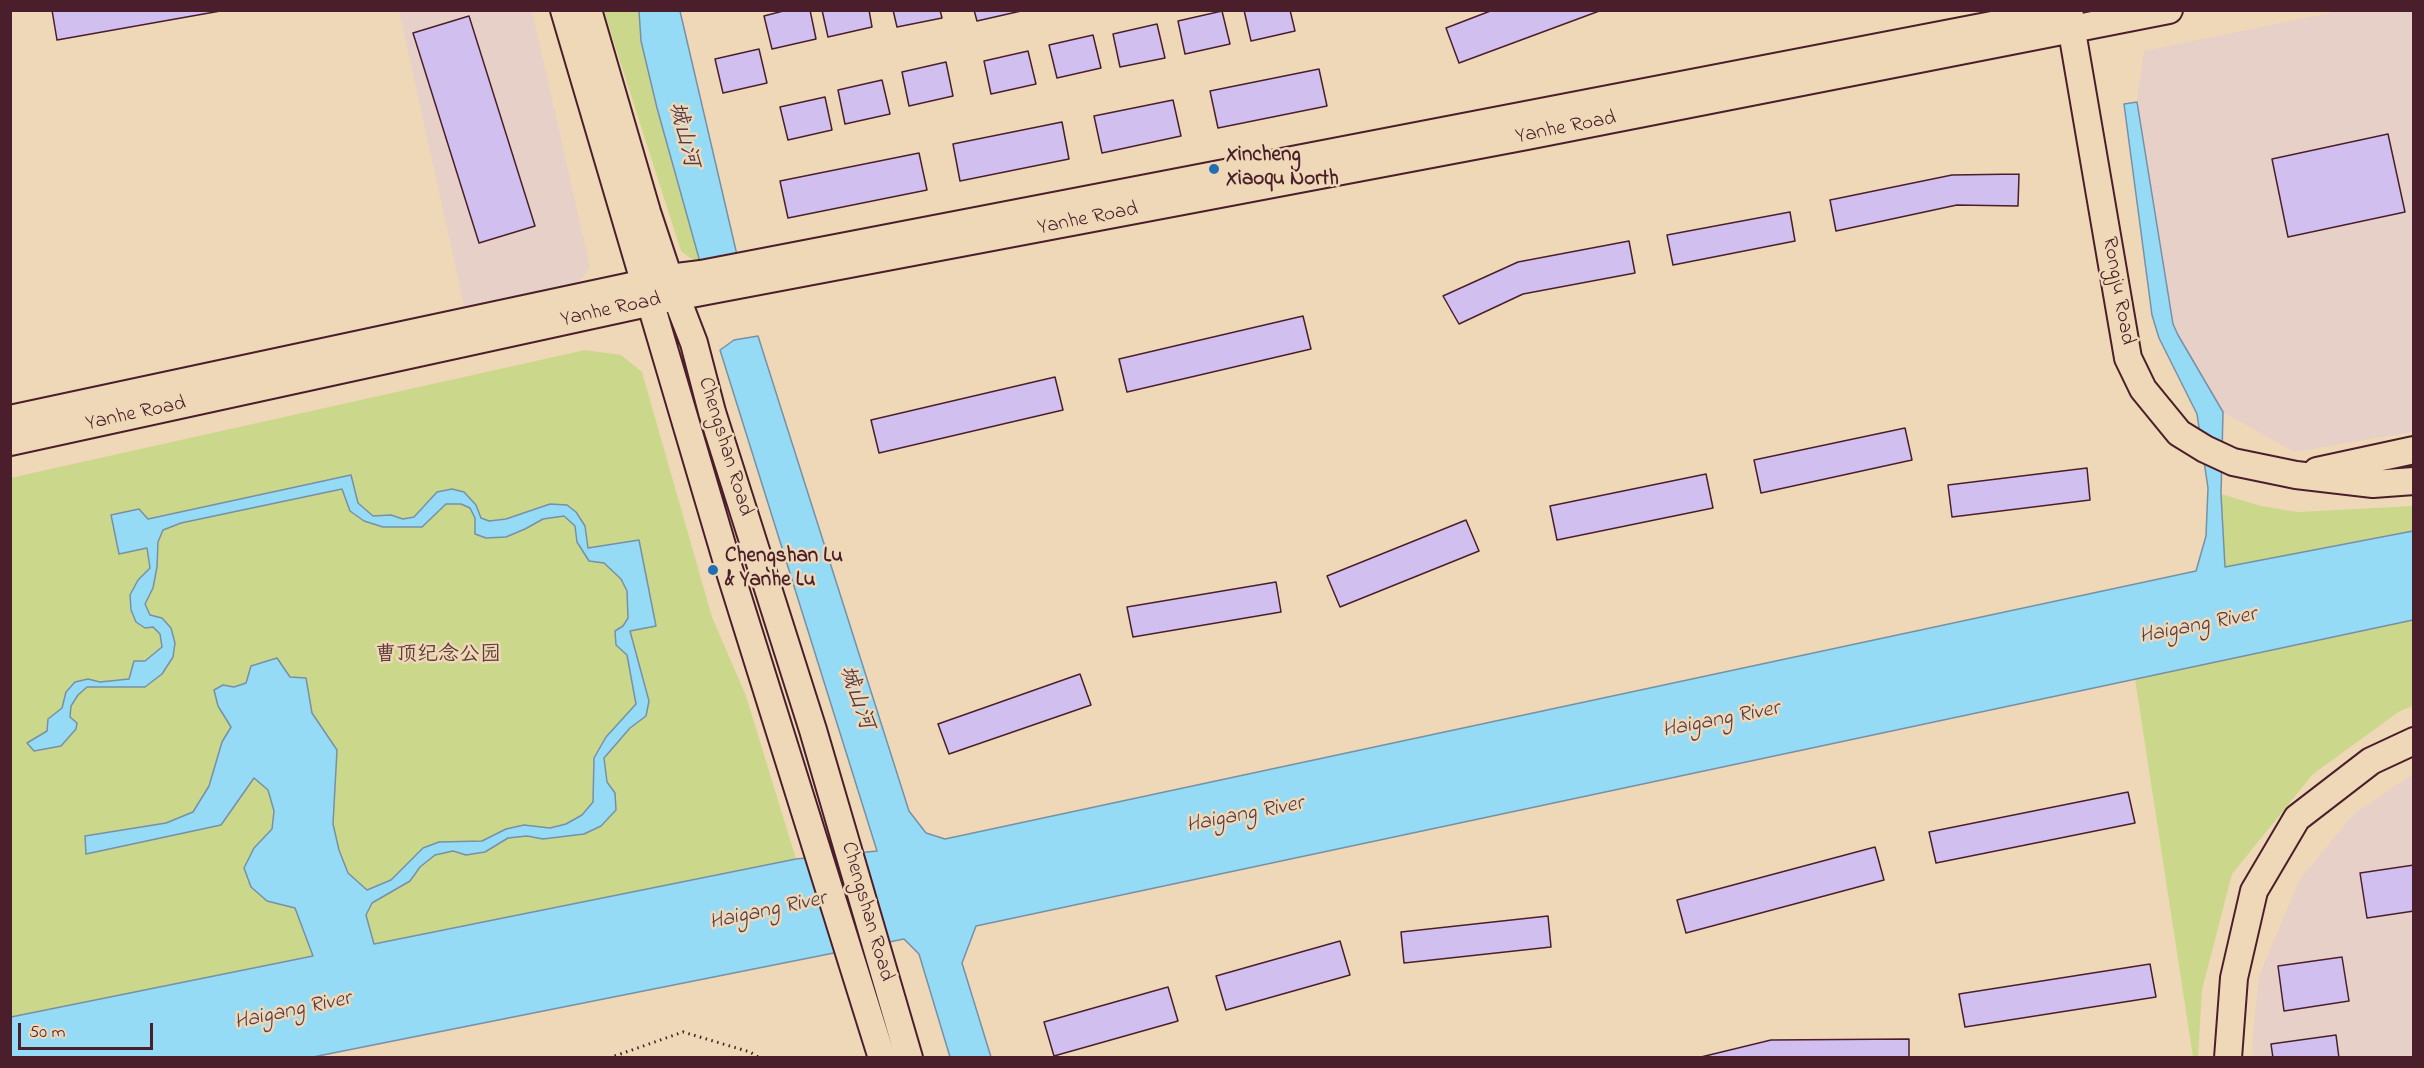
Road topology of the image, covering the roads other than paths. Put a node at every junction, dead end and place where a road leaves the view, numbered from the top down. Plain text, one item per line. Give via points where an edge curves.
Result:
1 (564, 10) edge
2 (588, 10) edge
3 (2169, 10) edge
4 (2069, 15) edge
5 (660, 291) junction
6 (10, 420) edge
7 (10, 442) edge
8 (2414, 450) edge
9 (2296, 475) junction
10 (2414, 481) edge
11 (2414, 741) edge
12 (882, 1058) edge
13 (909, 1058) edge
14 (2228, 1058) edge

1 - 5 street, Chengshan Road
2 - 5 street, Chengshan Road
3 - 4 street, Yanhe Road
4 - 5 street, Yanhe Road via 1504,141
4 - 9 street, Rongju Road via 2128,358 2143,389 2179,433 2205,449 2233,462
5 - 6 street, Yanhe Road
5 - 7 street, Yanhe Road
5 - 12 street, Chengshan Road via 729,568
5 - 13 street, Chengshan Road via 694,343
8 - 9 street
9 - 10 street, Rongju Road via 2373,484
11 - 14 street via 2371,761 2297,818 2254,891 2234,978

